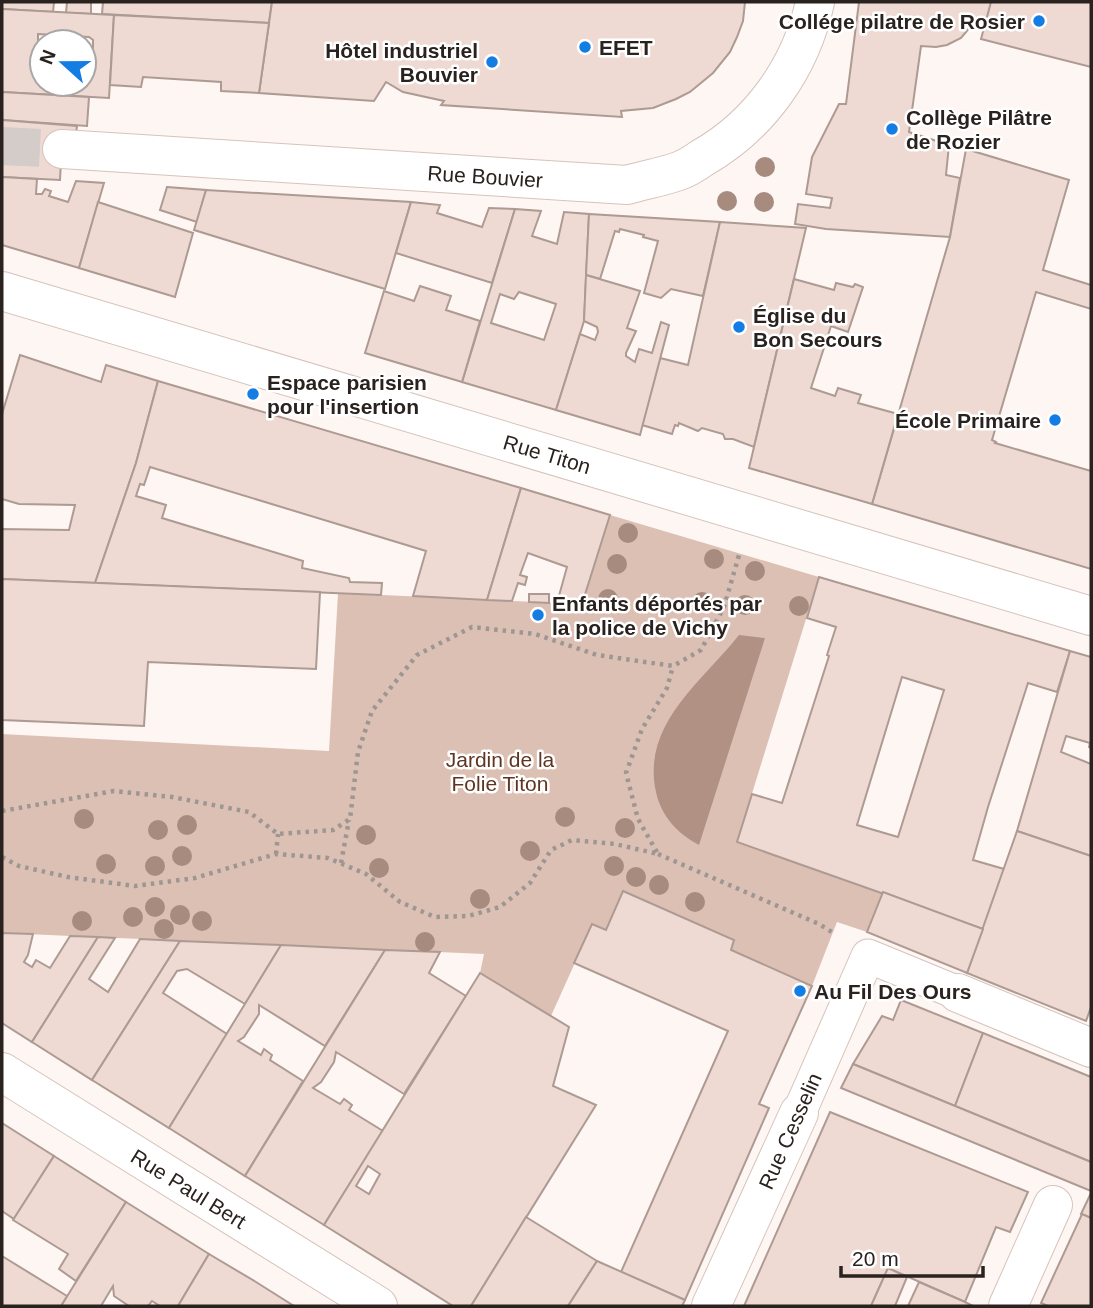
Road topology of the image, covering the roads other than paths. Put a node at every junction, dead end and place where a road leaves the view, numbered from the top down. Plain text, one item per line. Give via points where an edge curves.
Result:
1 (816, 2) edge
2 (62, 149) tunnel mouth
3 (2, 291) edge
4 (1091, 616) edge
5 (958, 993) joint
6 (1091, 1048) edge
7 (2, 1072) edge
8 (799, 1113) joint
9 (1053, 1205) dead end
10 (378, 1306) edge
11 (711, 1306) edge
12 (1009, 1306) edge

1 - 2 street, Rue Bouvier via 790,68 766,107 727,144 681,171 627,185
3 - 4 street, Rue Titon
5 - 6 street
5 - 8 street, Rue Cesselin via 868,956
7 - 10 street, Rue Paul Bert
8 - 11 street, Rue Cesselin
9 - 12 street

